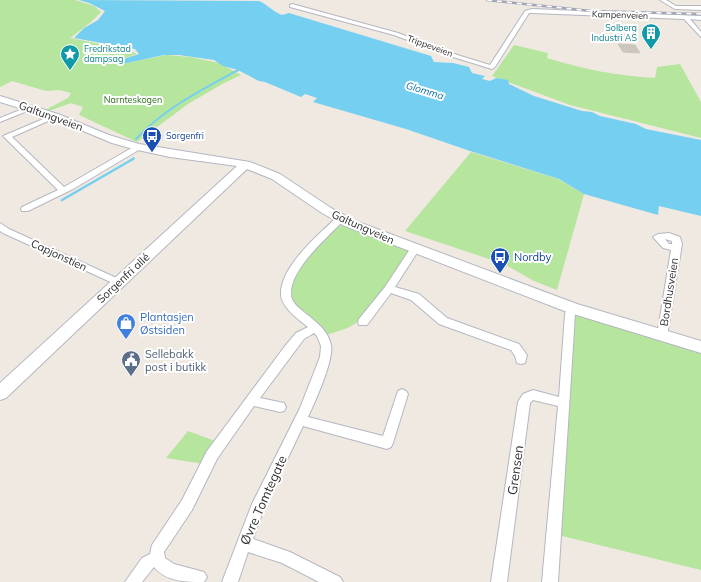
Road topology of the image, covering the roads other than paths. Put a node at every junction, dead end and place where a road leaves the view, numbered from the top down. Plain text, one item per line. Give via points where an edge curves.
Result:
1 (662, 0) edge
2 (292, 6) dead end
3 (701, 8) edge
4 (539, 10) joint
5 (686, 18) junction
6 (701, 18) edge
7 (701, 35) edge
8 (2, 101) edge
9 (30, 108) junction
10 (55, 116) junction
11 (0, 120) edge
12 (138, 148) junction
13 (246, 164) junction
14 (63, 190) junction
15 (25, 208) dead end
16 (340, 219) junction
17 (0, 226) edge
18 (415, 248) junction
19 (676, 248) dead end
20 (118, 282) junction
21 (390, 290) junction
22 (572, 308) junction
23 (363, 322) dead end
24 (315, 328) junction
25 (662, 336) junction
26 (701, 347) edge
27 (521, 360) dead end
28 (0, 393) edge
29 (402, 394) dead end
30 (252, 400) junction
31 (564, 403) junction
32 (280, 407) dead end
33 (300, 420) junction
34 (244, 543) junction
35 (157, 558) junction
36 (199, 577) dead end
37 (133, 582) edge
38 (230, 582) edge
39 (335, 582) edge
40 (499, 582) edge
41 (550, 582) edge

1 - 3 street via 675,7
2 - 4 street, Trippeveien via 396,34 492,67 527,12
4 - 5 street, Kampenveien
5 - 6 street, Kampenveien
5 - 7 street
8 - 9 main road, Galtungveien
9 - 10 main road, Galtungveien
9 - 11 street
10 - 12 main road, Galtungveien via 116,142
10 - 14 street via 7,136
12 - 13 main road, Galtungveien via 213,157
12 - 14 street
13 - 16 main road, Galtungveien via 270,172
13 - 20 main road, Sorgenfri allé
14 - 15 street
16 - 18 main road, Galtungveien
16 - 24 street, Øvre Tomtegate via 297,266 288,284 286,294 293,308
17 - 20 street, Capjonstien
18 - 21 street
18 - 22 main road, Galtungveien
19 - 25 street, Bordhusveien
20 - 28 main road, Sorgenfri allé
21 - 23 street
21 - 27 street via 415,298 443,321 515,347 521,355
22 - 25 main road, Galtungveien
22 - 31 street
24 - 30 street via 296,341
24 - 33 street, Øvre Tomtegate via 322,334 326,357
25 - 26 main road, Galtungveien
29 - 33 street via 386,442
30 - 32 street
30 - 35 street via 212,455 187,505 159,546
31 - 40 street, Grensen via 533,396 527,397 524,402
31 - 41 street
33 - 34 street, Øvre Tomtegate via 257,509
34 - 38 street, Øvre Tomtegate
34 - 39 street via 285,557
35 - 36 street via 168,569
35 - 37 street via 147,564

